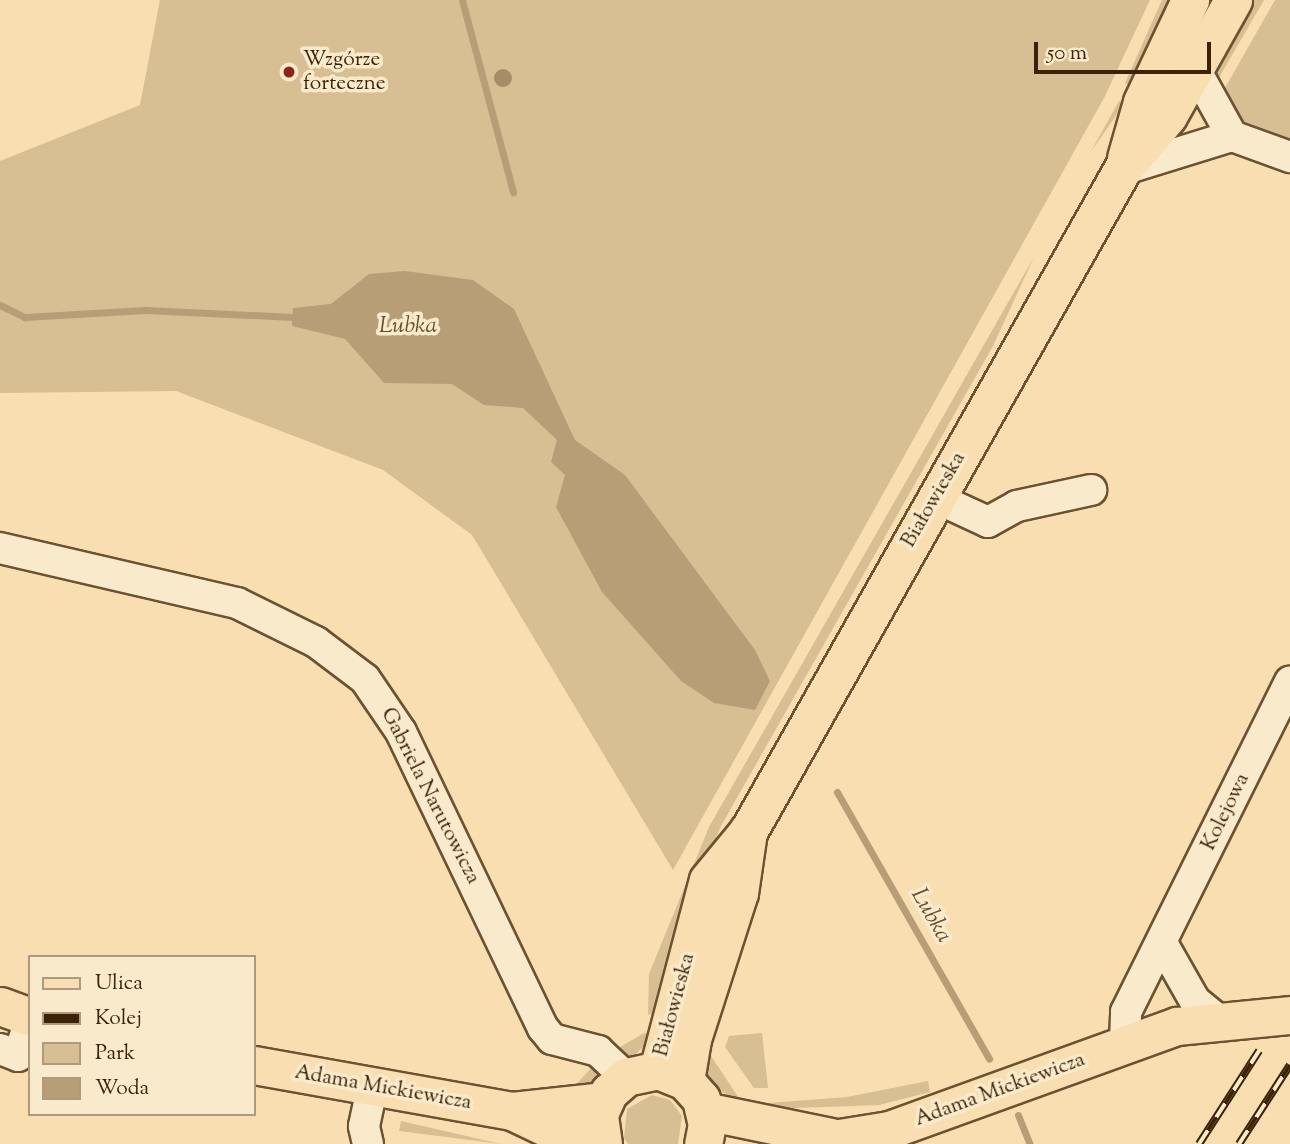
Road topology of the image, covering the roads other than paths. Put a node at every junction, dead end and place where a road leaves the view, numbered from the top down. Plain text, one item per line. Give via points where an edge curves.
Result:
1 (1190, 0) edge
2 (1233, 0) edge
3 (1176, 33) junction
4 (1194, 69) junction
5 (1232, 136) junction
6 (1290, 156) edge
7 (1122, 170) junction
8 (1091, 490) dead end
9 (936, 498) junction
10 (0, 548) edge
11 (1290, 681) edge
12 (1162, 943) junction
13 (0, 1006) edge
14 (1290, 1015) edge
15 (28, 1019) edge
16 (1217, 1019) junction
17 (28, 1025) edge
18 (1125, 1043) junction
19 (16, 1055) edge
20 (256, 1065) edge
21 (643, 1082) junction
22 (373, 1084) junction
23 (512, 1111) junction
24 (704, 1127) edge
25 (817, 1141) edge
26 (602, 1142) edge
27 (368, 1144) edge

1 - 3 main road, Białowieska
2 - 4 main road, Białowieska
3 - 4 street
3 - 7 main road, Białowieska via 1142,102
4 - 5 street
4 - 7 main road, Białowieska via 1168,117
5 - 6 street
5 - 7 street
7 - 9 main road, Białowieska
8 - 9 street via 1017,506 988,522
9 - 21 main road, Białowieska via 748,830 739,893 692,1039
10 - 21 street, Gabriela Narutowicza via 237,603 316,642 365,679 401,732 543,1028 552,1039 598,1051
11 - 12 street, Kolejowa
12 - 16 street via 1195,1001
12 - 18 street, Kolejowa via 1126,1012
13 - 15 main road
14 - 16 main road, Adama Mickiewicza
16 - 18 main road, Adama Mickiewicza
17 - 19 street
18 - 25 main road, Adama Mickiewicza via 889,1130
20 - 22 main road, Adama Mickiewicza
21 - 23 main road, Adama Mickiewicza
21 - 24 main road
21 - 26 main road, Białowieska
22 - 23 main road, Adama Mickiewicza
22 - 27 street via 364,1126
23 - 26 main road, Adama Mickiewicza via 554,1131
24 - 25 main road, Adama Mickiewicza

